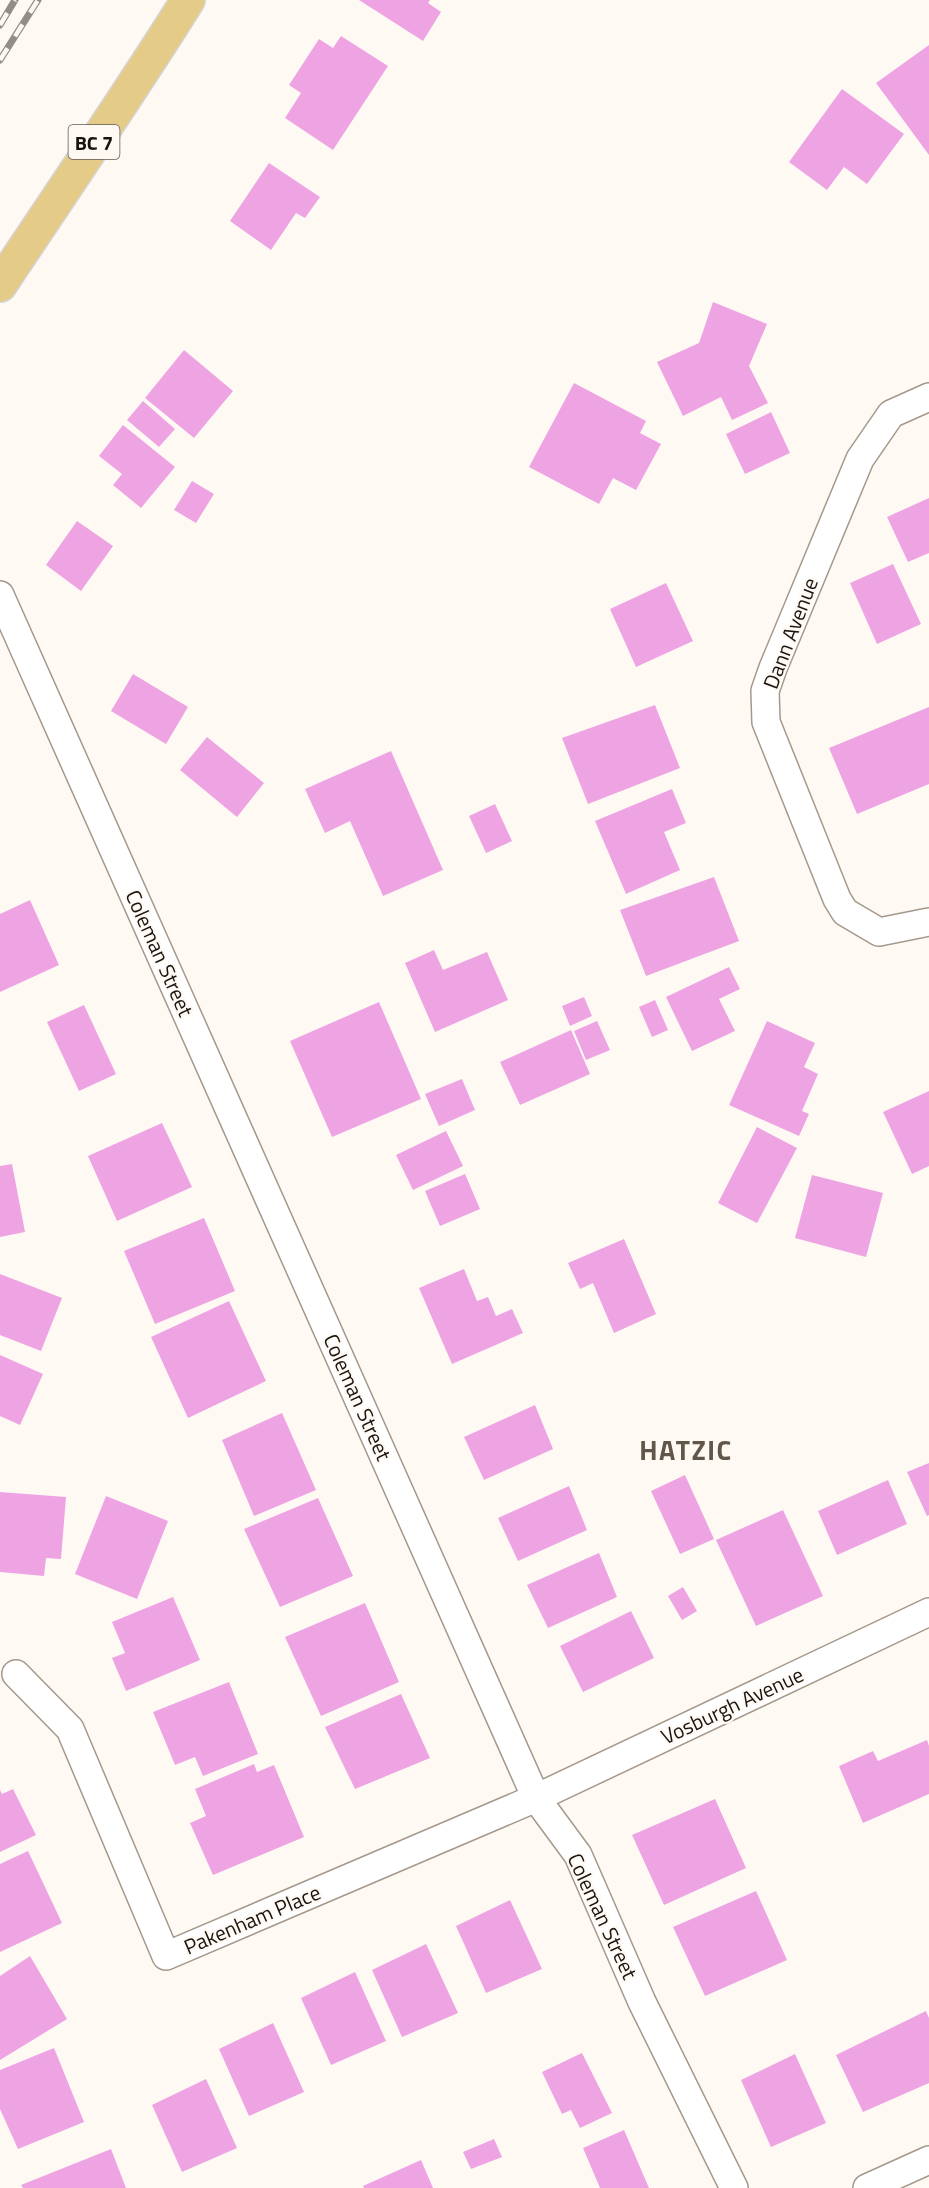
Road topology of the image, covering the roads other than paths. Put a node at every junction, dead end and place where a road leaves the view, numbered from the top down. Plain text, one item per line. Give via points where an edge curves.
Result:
1 (188, 0) edge
2 (0, 285) edge
3 (929, 397) edge
4 (0, 595) edge
5 (929, 922) edge
6 (929, 1612) edge
7 (16, 1674) dead end
8 (536, 1798) junction
9 (929, 2160) edge
10 (734, 2188) edge
11 (867, 2188) edge

1 - 2 main road, BC 7
3 - 5 street, Dann Avenue via 891,414 860,459 765,691 766,722 844,912 879,932
4 - 8 street, Coleman Street
6 - 8 street, Vosburgh Avenue
7 - 8 street, Pakenham Place via 70,1729 166,1956
8 - 10 street, Coleman Street via 578,1855 642,2002
9 - 11 street

